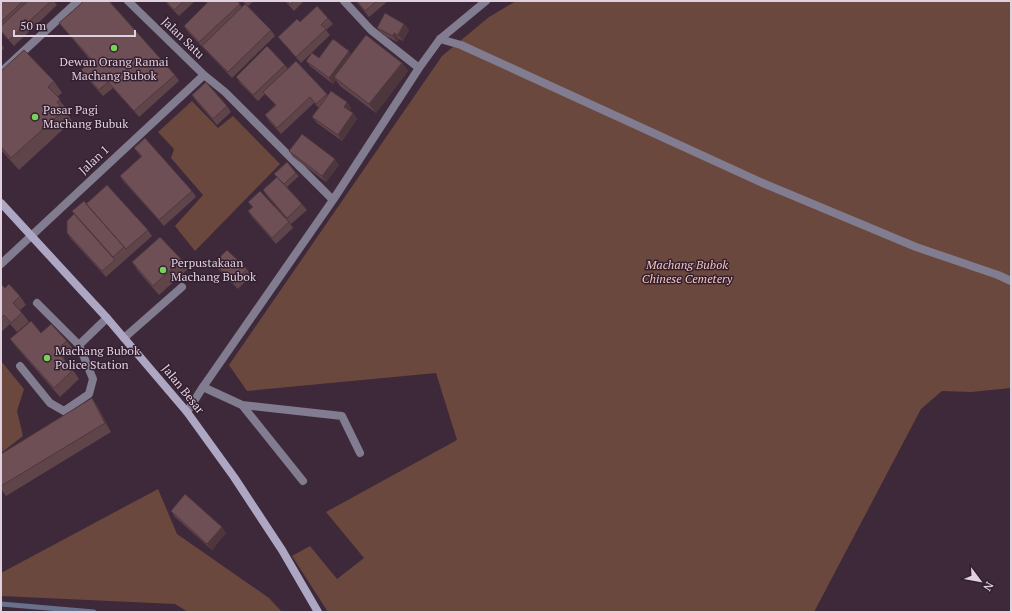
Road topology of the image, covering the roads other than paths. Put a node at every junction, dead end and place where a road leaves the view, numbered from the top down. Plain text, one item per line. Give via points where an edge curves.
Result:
1 (78, 1) edge
2 (128, 1) edge
3 (344, 1) edge
4 (486, 1) edge
5 (440, 39) junction
6 (419, 68) junction
7 (1, 72) edge
8 (204, 75) junction
9 (333, 200) junction
10 (1, 203) edge
11 (32, 235) junction
12 (1, 264) edge
13 (1011, 281) edge
14 (182, 287) dead end
15 (37, 303) dead end
16 (107, 318) junction
17 (124, 338) junction
18 (79, 345) junction
19 (20, 366) dead end
20 (203, 387) junction
21 (242, 405) junction
22 (187, 412) junction
23 (360, 453) dead end
24 (303, 481) dead end
25 (318, 612) edge

1 - 7 street
2 - 8 street, Jalan Satu
3 - 6 street via 371,30
4 - 5 street
5 - 6 street
5 - 13 street via 461,45 840,216
6 - 9 street
8 - 9 street, Jalan Satu via 225,92
8 - 11 street, Jalan 1
9 - 20 street
10 - 11 main road, Jalan Besar
11 - 12 street, Jalan 1
11 - 16 main road, Jalan Besar
14 - 17 street
15 - 18 street
16 - 17 main road, Jalan Besar
16 - 18 street
17 - 22 main road, Jalan Besar
18 - 19 street via 93,379 88,394 64,411 50,403
20 - 21 street
20 - 22 street
21 - 23 street via 342,416
21 - 24 street
22 - 25 main road, Jalan Besar via 282,550

